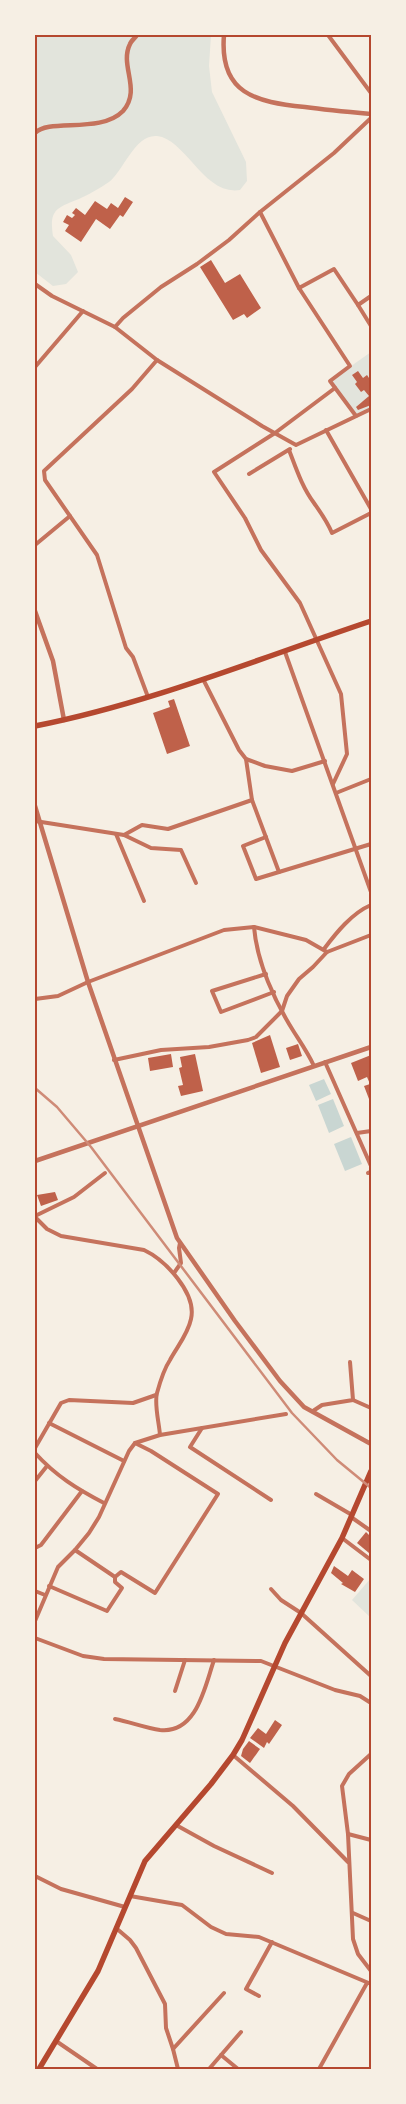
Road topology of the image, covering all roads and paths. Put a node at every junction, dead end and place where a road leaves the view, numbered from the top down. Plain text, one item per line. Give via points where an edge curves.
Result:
1 (137, 35) edge
2 (224, 35) edge
3 (328, 35) edge
4 (371, 93) edge
5 (371, 114) edge
6 (371, 118) edge
7 (35, 133) edge
8 (260, 212) junction
9 (35, 284) edge
10 (299, 288) junction
11 (371, 296) edge
12 (358, 305) junction
13 (82, 311) junction
14 (371, 326) edge
15 (115, 327) junction
16 (157, 360) junction
17 (35, 367) edge
18 (335, 388) junction
19 (371, 409) edge
20 (356, 416) junction
21 (326, 430) junction
22 (275, 433) junction
23 (296, 446) junction
24 (290, 450) junction
25 (249, 474) dead end
26 (371, 509) edge
27 (371, 513) edge
28 (70, 516) junction
29 (35, 544) edge
30 (35, 611) edge
31 (371, 621) edge
32 (318, 639) junction
33 (285, 652) junction
34 (203, 680) junction
35 (148, 697) junction
36 (64, 720) junction
37 (35, 726) edge
38 (246, 759) junction
39 (325, 761) junction
40 (371, 779) edge
41 (333, 784) junction
42 (336, 793) junction
43 (252, 800) junction
44 (35, 806) edge
45 (37, 821) edge
46 (116, 834) junction
47 (124, 835) junction
48 (266, 837) junction
49 (371, 844) edge
50 (356, 848) junction
51 (279, 872) junction
52 (196, 883) dead end
53 (371, 892) edge
54 (144, 901) dead end
55 (371, 905) edge
56 (254, 927) junction
57 (371, 935) edge
58 (326, 950) junction
59 (266, 974) junction
60 (88, 982) junction
61 (274, 992) junction
62 (35, 999) edge
63 (282, 1011) junction
64 (371, 1047) edge
65 (114, 1060) junction
66 (325, 1062) junction
67 (314, 1066) junction
68 (138, 1127) junction
69 (371, 1131) edge
70 (356, 1134) junction
71 (35, 1161) edge
72 (371, 1166) edge
73 (105, 1173) dead end
74 (35, 1216) edge
75 (180, 1243) junction
76 (174, 1273) junction
77 (350, 1362) dead end
78 (156, 1395) junction
79 (353, 1400) junction
80 (371, 1408) edge
81 (313, 1411) junction
82 (286, 1414) dead end
83 (50, 1423) junction
84 (202, 1428) junction
85 (160, 1435) junction
86 (135, 1443) junction
87 (371, 1444) edge
88 (35, 1448) edge
89 (35, 1452) edge
90 (124, 1461) junction
91 (47, 1466) junction
92 (371, 1471) edge
93 (35, 1480) edge
94 (82, 1491) junction
95 (316, 1494) dead end
96 (271, 1500) dead end
97 (104, 1503) junction
98 (352, 1516) junction
99 (371, 1531) edge
100 (342, 1538) junction
101 (35, 1548) edge
102 (75, 1550) junction
103 (371, 1560) edge
104 (115, 1577) junction
105 (49, 1586) junction
106 (271, 1589) dead end
107 (35, 1591) edge
108 (45, 1595) junction
109 (301, 1613) junction
110 (35, 1621) edge
111 (35, 1638) edge
112 (185, 1660) junction
113 (214, 1660) junction
114 (275, 1666) junction
115 (371, 1676) edge
116 (175, 1690) dead end
117 (371, 1703) edge
118 (115, 1719) dead end
119 (371, 1754) edge
120 (233, 1756) junction
121 (176, 1825) junction
122 (348, 1834) junction
123 (371, 1840) edge
124 (348, 1862) junction
125 (272, 1874) dead end
126 (35, 1876) edge
127 (130, 1896) junction
128 (125, 1906) junction
129 (352, 1913) junction
130 (371, 1920) edge
131 (116, 1928) junction
132 (272, 1942) junction
133 (371, 1971) edge
134 (369, 1983) edge
135 (224, 1993) dead end
136 (258, 1996) dead end
137 (241, 2032) dead end
138 (56, 2041) junction
139 (173, 2049) junction
140 (222, 2055) junction
141 (39, 2069) edge
142 (97, 2069) edge
143 (178, 2069) edge
144 (209, 2069) edge
145 (238, 2069) edge
146 (319, 2069) edge

1 - 7 street via 129,45 127,66 132,85 130,99 123,110 114,118 98,124 50,127
2 - 5 street via 228,74 250,97 275,104
3 - 4 street
6 - 8 street
8 - 10 street
8 - 15 street via 197,264 161,287
9 - 13 street
10 - 12 street via 334,269
10 - 18 street via 350,366 330,381
11 - 12 street
12 - 14 street
13 - 15 street
13 - 17 street
15 - 16 street
16 - 22 street
16 - 28 street via 132,389 44,471 45,480
18 - 20 street
18 - 22 street
19 - 20 street
20 - 21 street
21 - 23 street
21 - 26 street
22 - 23 street
22 - 32 street via 214,472 245,518 261,550 293,591
23 - 24 street
24 - 25 street
24 - 27 street via 297,472 332,533
28 - 29 street
28 - 35 street via 96,555 126,648 133,657
30 - 36 street via 53,662
31 - 32 main road
32 - 33 main road
32 - 41 street via 341,694 347,754
33 - 34 main road
33 - 39 street
34 - 35 main road
34 - 38 street
35 - 36 main road
36 - 37 main road
38 - 39 street via 292,771
38 - 43 street
39 - 41 street
40 - 42 street
41 - 42 street
42 - 50 street
43 - 47 street via 168,829 142,825
43 - 48 street
44 - 45 street
45 - 46 street
45 - 60 street
46 - 47 street
46 - 54 street
47 - 52 street via 151,848 181,850
48 - 51 street
48 - 51 street via 244,846 256,879
49 - 50 street
50 - 51 street
50 - 53 street
55 - 58 street via 335,933
56 - 58 street via 306,940
56 - 59 street via 256,946
56 - 60 street via 224,930
57 - 58 street
58 - 63 street via 293,986
59 - 61 street
59 - 61 street via 212,991 221,1012
60 - 62 street via 58,996
60 - 65 street
61 - 63 street
63 - 65 street via 256,1037 248,1040 209,1047 161,1050
63 - 67 street
64 - 66 street
65 - 68 street
66 - 67 street
66 - 70 street
67 - 68 street
68 - 71 street
68 - 75 street
69 - 70 street
70 - 72 street
73 - 74 street via 74,1197
74 - 76 street via 47,1229 60,1236 144,1250 157,1256
75 - 76 street via 181,1263
75 - 81 street via 280,1381 304,1407
76 - 78 street via 186,1293 192,1318 169,1361
77 - 79 street
78 - 83 street via 134,1403 69,1400 61,1403
78 - 85 street
79 - 80 street
79 - 81 street via 322,1405
81 - 87 street
82 - 84 street
83 - 88 street
83 - 90 street
84 - 85 street
84 - 96 street via 190,1447
85 - 86 street
86 - 90 street
86 - 104 street via 218,1494 155,1593 121,1572
89 - 91 street
90 - 97 street
91 - 93 street
91 - 94 street
92 - 98 main road
94 - 97 street
94 - 101 street via 41,1545
95 - 98 street
97 - 102 street via 89,1533
98 - 99 street
98 - 100 main road
100 - 103 street
100 - 109 main road
102 - 104 street
102 - 105 street via 58,1567
104 - 105 street via 115,1582 122,1588 106,1610
105 - 108 street
106 - 109 street
107 - 108 street
108 - 110 street
109 - 114 main road
109 - 115 street
111 - 112 street via 83,1656
112 - 113 street
112 - 116 street
113 - 114 street via 261,1661
113 - 118 street via 202,1699 186,1723 160,1730
114 - 117 street via 335,1690 360,1696
114 - 120 main road
119 - 122 street via 349,1774 342,1786
120 - 121 main road
120 - 124 street via 293,1806
121 - 125 street
121 - 127 main road via 145,1861
122 - 123 street
122 - 124 street
124 - 129 street
126 - 128 street via 61,1889
127 - 128 main road
127 - 132 street via 182,1905 226,1934
128 - 131 main road
129 - 130 street
129 - 133 street via 353,1939 358,1954
131 - 138 main road via 98,1971
131 - 139 street via 136,1948 165,2004 166,2028
132 - 134 street
132 - 136 street via 246,1989
134 - 146 street
135 - 139 street
137 - 140 street
138 - 141 main road
138 - 142 street
139 - 143 street
140 - 144 street
140 - 145 street

